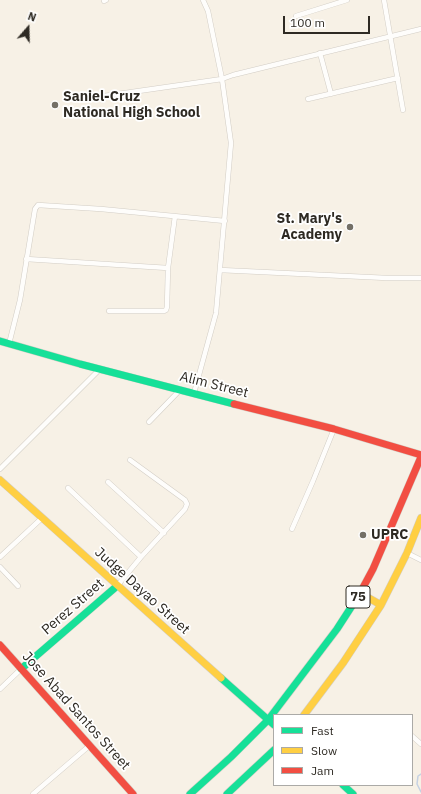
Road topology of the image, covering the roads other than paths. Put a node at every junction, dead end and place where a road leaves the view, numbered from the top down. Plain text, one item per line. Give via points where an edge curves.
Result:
1 (204, 0) edge
2 (347, 0) edge
3 (384, 0) edge
4 (296, 16) dead end
5 (421, 29) edge
6 (391, 36) junction
7 (320, 53) junction
8 (398, 78) junction
9 (222, 79) junction
10 (330, 94) junction
11 (90, 98) dead end
12 (308, 99) dead end
13 (403, 110) dead end
14 (175, 216) junction
15 (224, 221) junction
16 (26, 259) junction
17 (168, 268) junction
18 (220, 270) junction
19 (421, 278) edge
20 (109, 311) dead end
21 (0, 342) edge
22 (9, 344) junction
23 (100, 369) junction
24 (180, 390) junction
25 (194, 393) junction
26 (149, 422) dead end
27 (334, 429) junction
28 (421, 456) edge
29 (130, 460) dead end
30 (0, 469) edge
31 (0, 480) edge
32 (108, 482) dead end
33 (68, 488) dead end
34 (42, 518) junction
35 (421, 518) edge
36 (292, 529) dead end
37 (164, 533) junction
38 (407, 553) junction
39 (0, 557) edge
40 (141, 557) junction
41 (421, 560) edge
42 (0, 566) edge
43 (18, 586) dead end
44 (117, 586) junction
45 (360, 593) junction
46 (381, 605) junction
47 (0, 645) edge
48 (21, 669) junction
49 (0, 688) edge
50 (305, 714) edge
51 (268, 720) junction
52 (273, 725) edge
53 (413, 737) edge
54 (421, 744) edge
55 (89, 746) junction
56 (273, 751) edge
57 (344, 786) edge
58 (33, 794) edge
59 (133, 794) edge
60 (190, 794) edge
61 (226, 794) edge
62 (353, 794) edge

1 - 9 street via 210,17
2 - 4 street
3 - 6 street
5 - 6 street
6 - 7 street
6 - 8 street
7 - 9 street
7 - 10 street
8 - 10 street
8 - 13 street
9 - 11 street
9 - 15 street via 232,143
10 - 12 street
14 - 15 street
14 - 16 street via 38,205 34,209
14 - 17 street
15 - 18 street
16 - 17 street
16 - 22 street via 20,300
17 - 20 street via 166,310
18 - 19 street
18 - 25 street via 216,313
21 - 22 main road, Alim Street
22 - 23 main road, Alim Street
23 - 24 main road, Alim Street
23 - 30 street
24 - 25 main road, Alim Street
24 - 26 street
25 - 27 main road, Alim Street
27 - 28 main road, Alim Street
27 - 36 street
28 - 45 main road, 75 via 382,549
29 - 37 street, Perez Street via 186,502 185,509
31 - 34 main road, Judge Dayao Street
32 - 37 street
33 - 40 street
34 - 39 street
34 - 44 main road, Judge Dayao Street
35 - 38 main road, 75
37 - 40 street, Perez Street
38 - 41 street
38 - 46 main road, 75
40 - 44 street, Perez Street
42 - 43 street
44 - 48 main road, Perez Street
44 - 51 main road, Judge Dayao Street
45 - 46 main road
45 - 51 main road, 75 via 323,649
46 - 50 main road, 75 via 343,663
47 - 48 main road, Jose Abad Santos Street
48 - 49 street, Perez Street
48 - 55 main road, Jose Abad Santos Street
51 - 52 main road, Judge Dayao Street
51 - 60 main road, 75
53 - 54 street
55 - 58 street
55 - 59 main road, Jose Abad Santos Street
56 - 61 main road
57 - 62 main road

